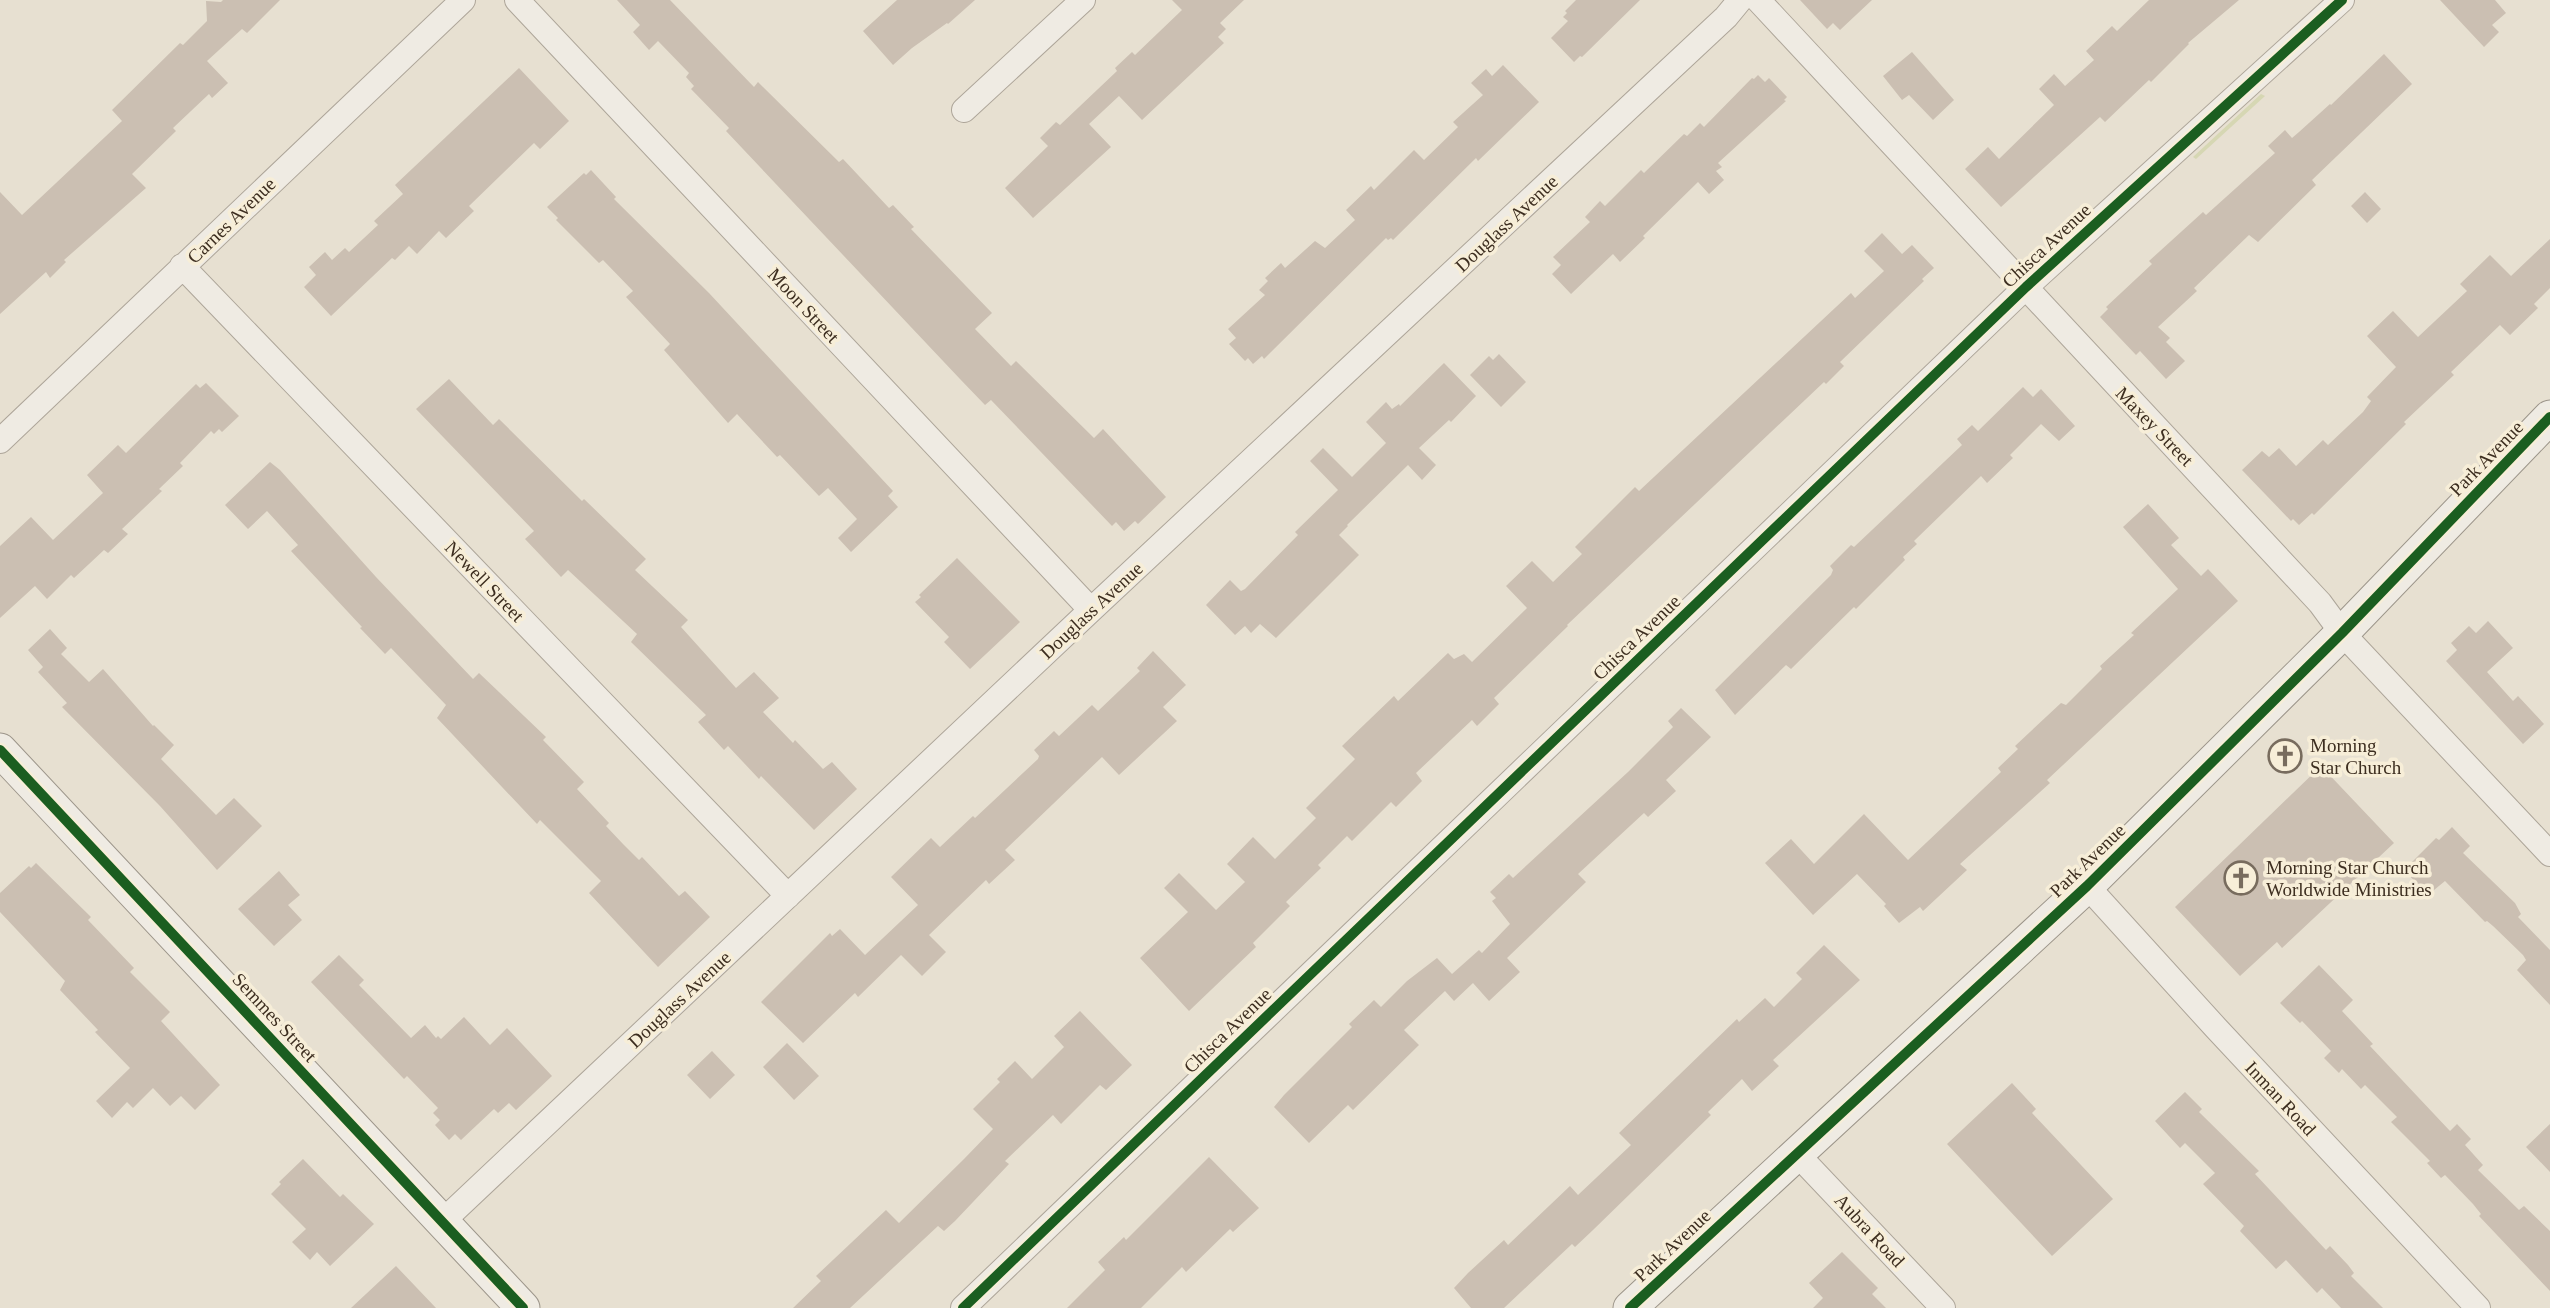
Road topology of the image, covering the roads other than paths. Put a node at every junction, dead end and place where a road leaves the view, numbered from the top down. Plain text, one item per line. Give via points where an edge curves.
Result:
1 (463, 0) edge
2 (517, 0) edge
3 (1083, 0) edge
4 (1740, 0) edge
5 (1758, 0) edge
6 (2342, 0) edge
7 (964, 110) dead end
8 (182, 266) junction
9 (2026, 287) junction
10 (2550, 417) edge
11 (0, 441) edge
12 (1091, 610) junction
13 (2342, 634) junction
14 (0, 750) edge
15 (2550, 854) edge
16 (2087, 886) junction
17 (788, 896) junction
18 (1796, 1153) junction
19 (443, 1221) junction
20 (523, 1308) edge
21 (963, 1308) edge
22 (1630, 1308) edge
23 (1943, 1308) edge
24 (2478, 1308) edge

1 - 8 street, Carnes Avenue
2 - 12 street, Moon Street
3 - 7 street
4 - 12 street, Douglass Avenue
5 - 9 street, Maxey Street
6 - 9 street, Chisca Avenue
8 - 11 street, Carnes Avenue
8 - 17 street, Newell Street
9 - 13 street, Maxey Street via 2320,603
9 - 21 street, Chisca Avenue
10 - 13 main road, Park Avenue
12 - 17 street, Douglass Avenue
13 - 15 street, Maxey Street
13 - 16 main road, Park Avenue
14 - 19 main road, Semmes Street
16 - 18 main road, Park Avenue
16 - 24 street, Inman Road
17 - 19 street, Douglass Avenue
18 - 22 main road, Park Avenue
18 - 23 street, Aubra Road
19 - 20 main road, Semmes Street

